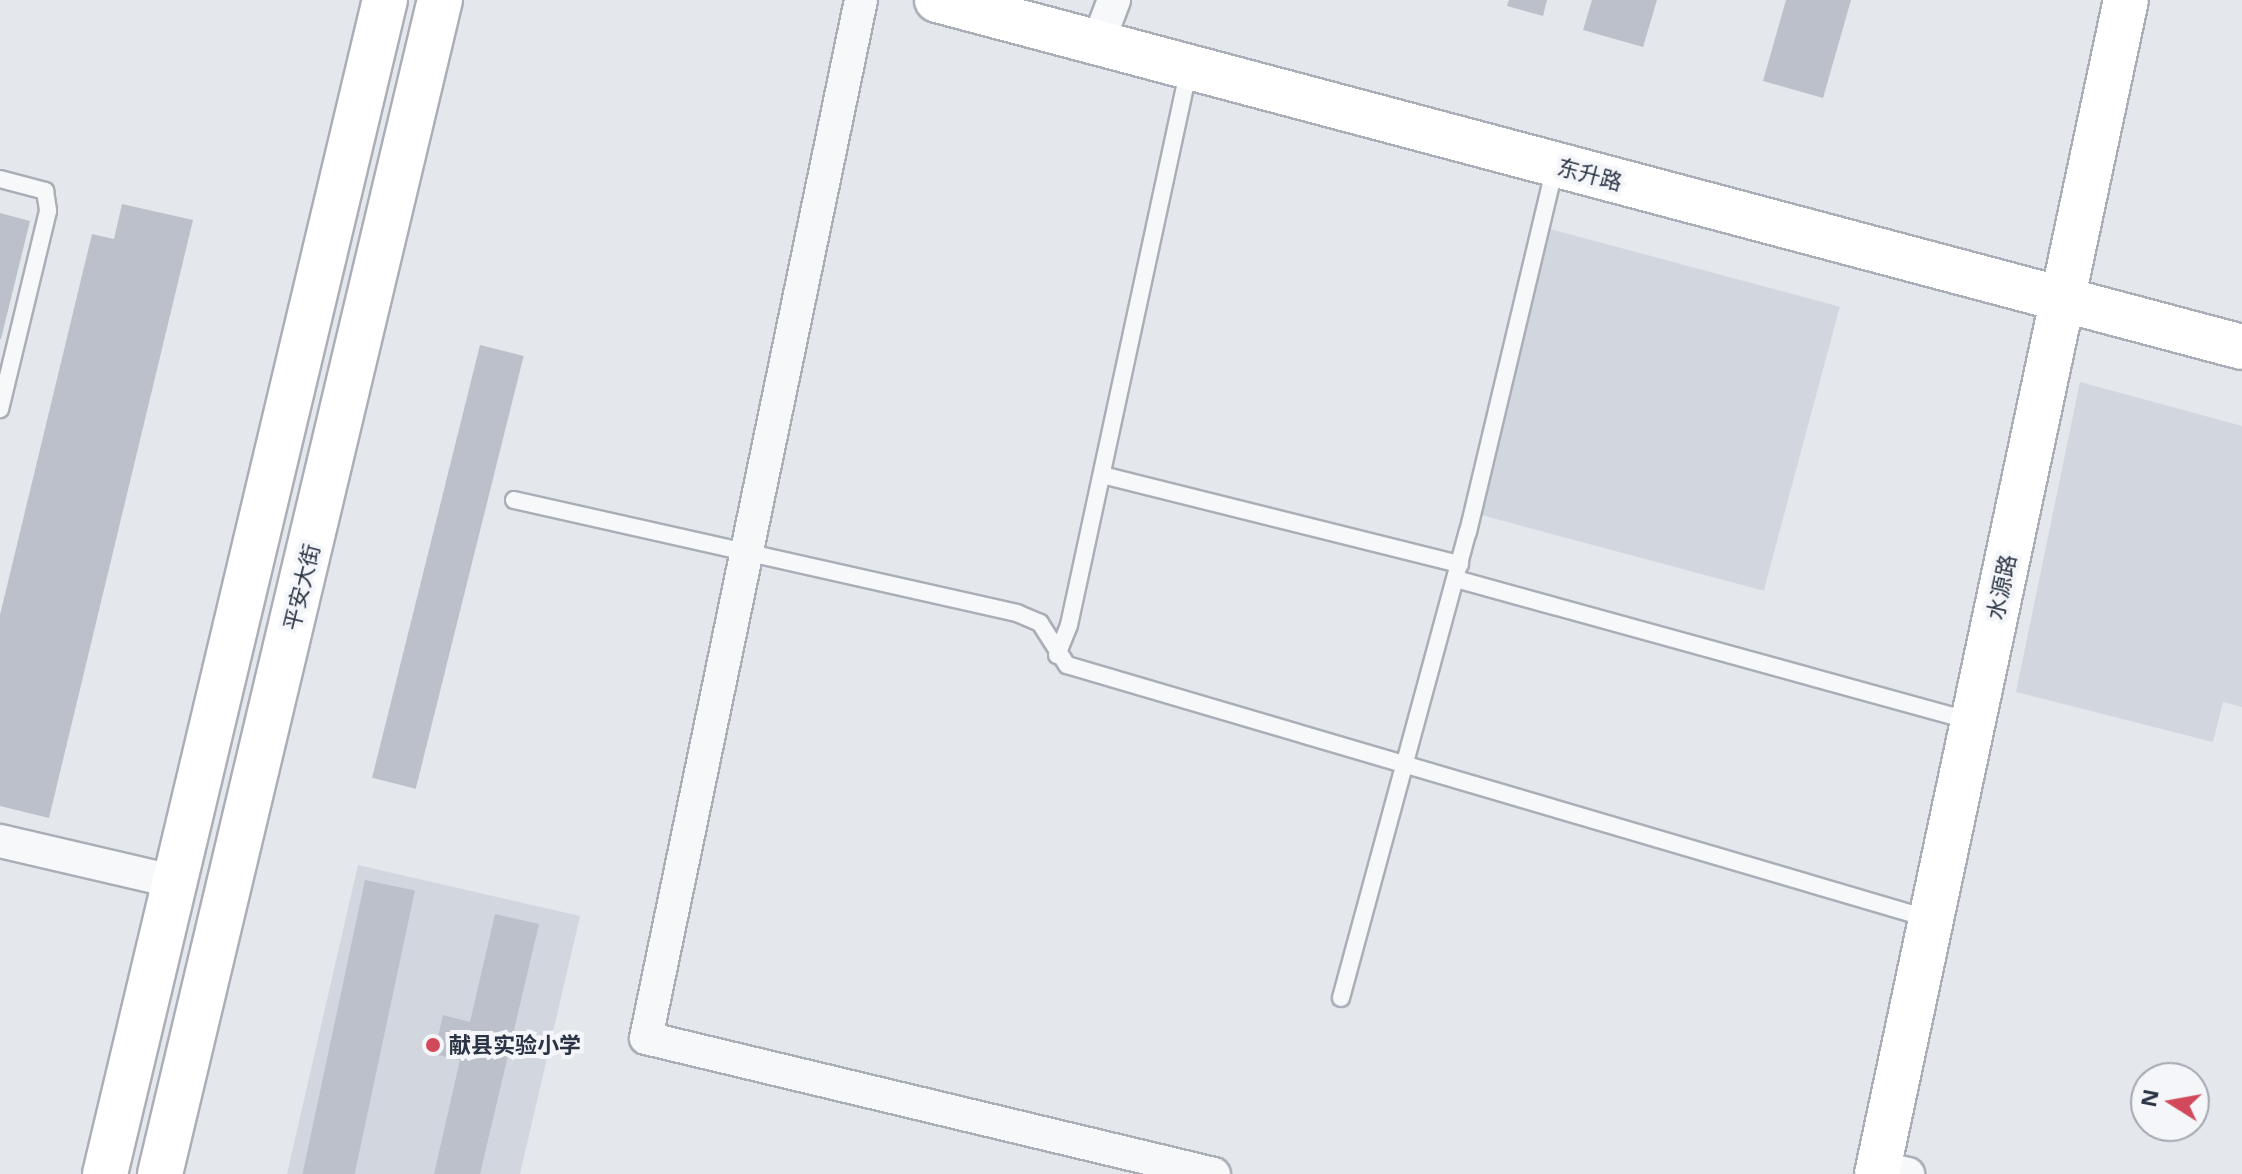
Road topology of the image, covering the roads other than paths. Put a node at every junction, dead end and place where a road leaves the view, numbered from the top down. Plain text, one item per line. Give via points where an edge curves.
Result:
1 (385, 0) edge
2 (440, 0) edge
3 (861, 0) edge
4 (937, 0) edge
5 (1114, 0) edge
6 (2126, 0) edge
7 (1098, 42) junction
8 (1189, 67) junction
9 (1556, 165) junction
10 (0, 179) edge
11 (2062, 299) junction
12 (2242, 347) edge
13 (0, 409) edge
14 (1102, 475) junction
15 (514, 500) dead end
16 (748, 549) junction
17 (1458, 572) junction
18 (1057, 655) junction
19 (1973, 722) junction
20 (1405, 764) junction
21 (0, 841) edge
22 (176, 882) junction
23 (1930, 919) junction
24 (1341, 998) dead end
25 (1888, 1172) edge
26 (105, 1174) edge
27 (160, 1174) edge
28 (1214, 1174) edge

1 - 22 main road
2 - 27 main road, 平安大街
3 - 16 street
4 - 7 main road, 东升路
5 - 7 street
6 - 11 main road, 水源路
7 - 8 main road, 东升路
8 - 9 main road, 东升路
8 - 14 lane
9 - 11 main road, 东升路
9 - 17 lane
10 - 13 lane via 45,191 48,211
11 - 12 main road, 东升路
11 - 19 main road, 水源路
14 - 17 lane
14 - 18 lane via 1069,625
15 - 16 lane
16 - 18 lane via 1017,613 1040,623
16 - 28 street via 646,1038
17 - 19 lane
17 - 20 lane
18 - 20 lane via 1067,665
19 - 23 main road, 水源路
20 - 23 lane
20 - 24 lane
21 - 22 street
22 - 26 main road
23 - 25 main road, 水源路

